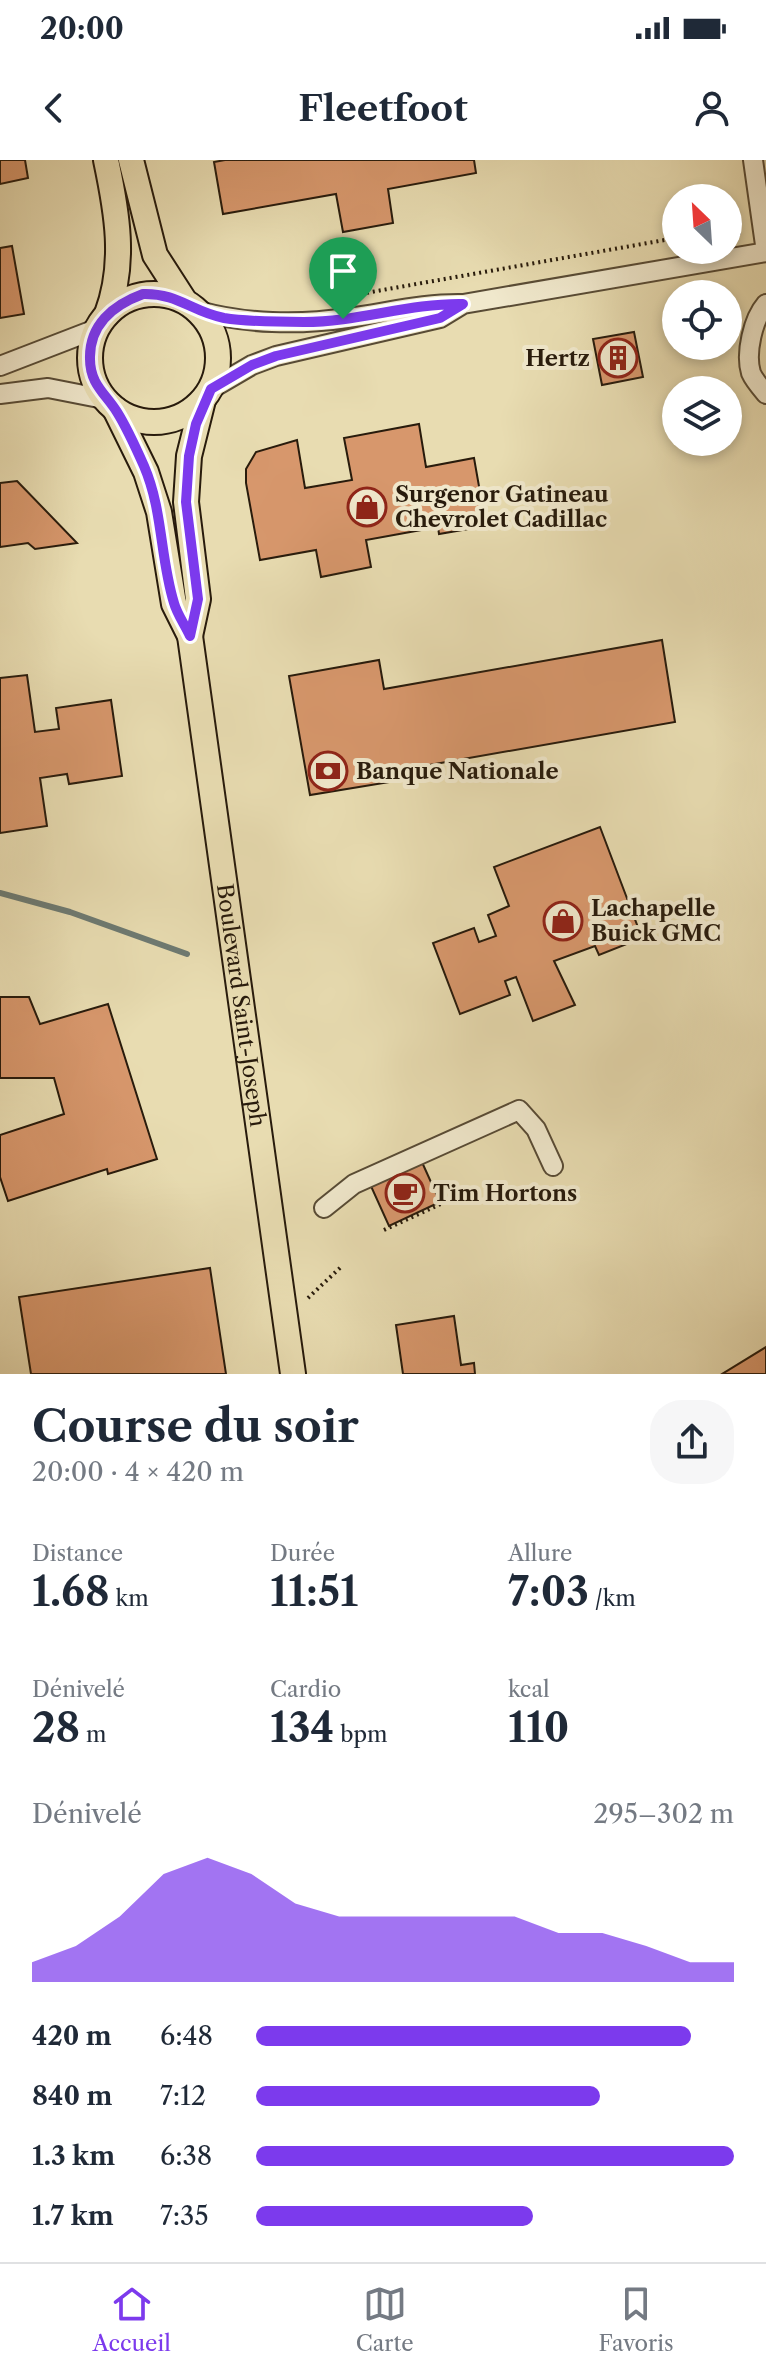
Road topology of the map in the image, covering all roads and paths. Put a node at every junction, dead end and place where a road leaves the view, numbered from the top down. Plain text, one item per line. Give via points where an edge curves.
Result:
1 (106, 160) edge
2 (131, 160) edge
3 (753, 160) edge
4 (662, 240) edge
5 (766, 252) edge
6 (463, 304) junction
7 (766, 304) edge
8 (192, 306) junction
9 (343, 319) junction
10 (102, 322) junction
11 (0, 366) edge
12 (0, 394) edge
13 (766, 394) edge
14 (207, 395) junction
15 (110, 404) junction
16 (190, 636) junction
17 (553, 1166) dead end
18 (443, 1203) dead end
19 (324, 1208) dead end
20 (384, 1230) dead end
21 (342, 1266) dead end
22 (308, 1298) dead end
23 (293, 1374) edge

1 - 10 main road via 118,234 118,276
2 - 8 main road via 155,255
3 - 5 street
4 - 9 path via 360,294
5 - 6 street
6 - 9 street via 437,303
6 - 14 street via 440,318 276,356
7 - 13 street via 759,312 749,355 751,374
8 - 9 street via 225,318
8 - 10 main road via 164,294 143,294 123,301
8 - 14 main road via 216,339 219,355
10 - 11 street
10 - 15 main road via 91,343 91,373
12 - 15 street via 48,388
14 - 15 main road via 179,416 151,422
14 - 16 main road, Boulevard Saint-Joseph via 189,456 186,502 198,599
15 - 16 main road, Boulevard Saint-Joseph via 146,472 159,512 174,604
16 - 23 main road, Boulevard Saint-Joseph
17 - 19 street via 536,1129 519,1110 354,1184
18 - 20 path
21 - 22 path

